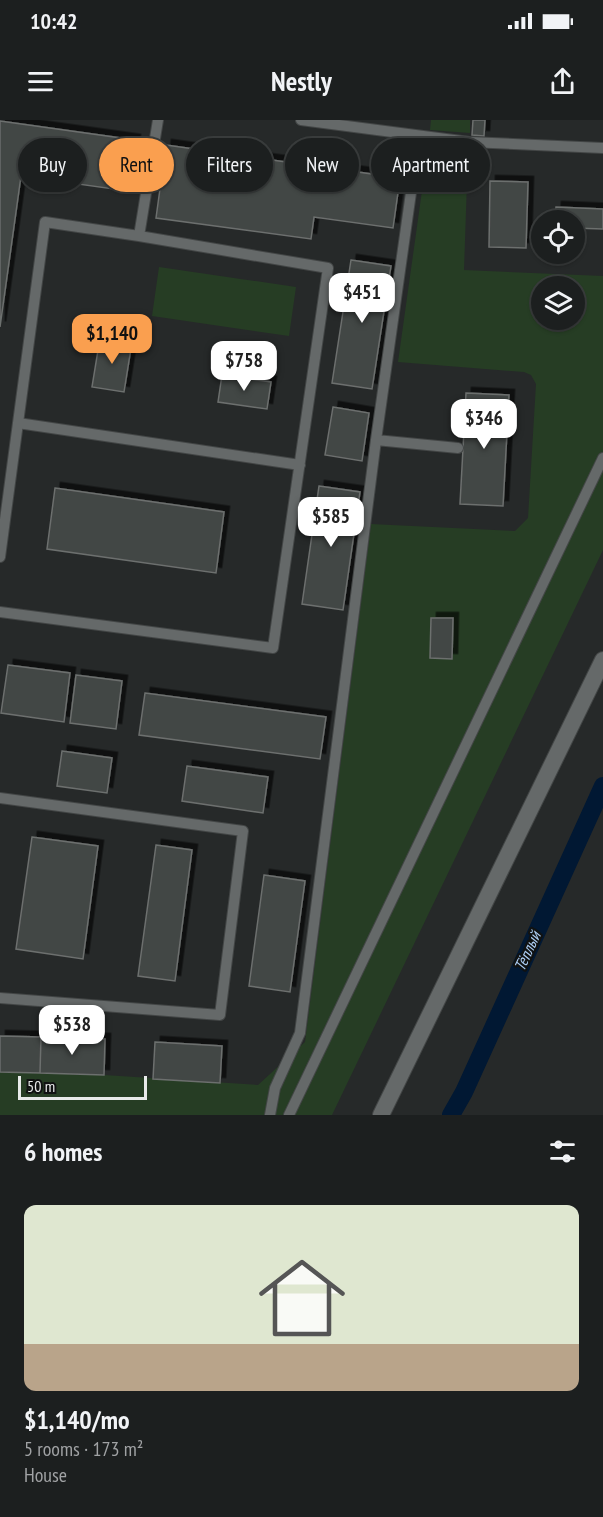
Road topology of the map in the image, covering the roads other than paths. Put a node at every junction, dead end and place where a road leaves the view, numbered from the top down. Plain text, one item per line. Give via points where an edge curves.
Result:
1 (158, 120) edge
2 (301, 120) edge
3 (419, 135) junction
4 (603, 148) edge
5 (139, 236) junction
6 (18, 423) junction
7 (376, 440) junction
8 (458, 448) dead end
9 (603, 458) edge
10 (300, 465) junction
11 (0, 557) edge
12 (0, 612) edge
13 (603, 660) edge
14 (0, 798) edge
15 (0, 998) edge
16 (270, 1115) edge
17 (289, 1115) edge
18 (381, 1115) edge

1 - 5 lane
2 - 3 lane
3 - 4 lane via 469,142
3 - 7 lane
5 - 6 lane via 45,222
5 - 10 lane via 328,268
6 - 10 lane
6 - 11 lane
7 - 8 lane
7 - 16 lane via 300,1033 275,1088
9 - 17 lane
10 - 12 lane via 273,648
13 - 18 street
14 - 15 lane via 243,831 220,1015

